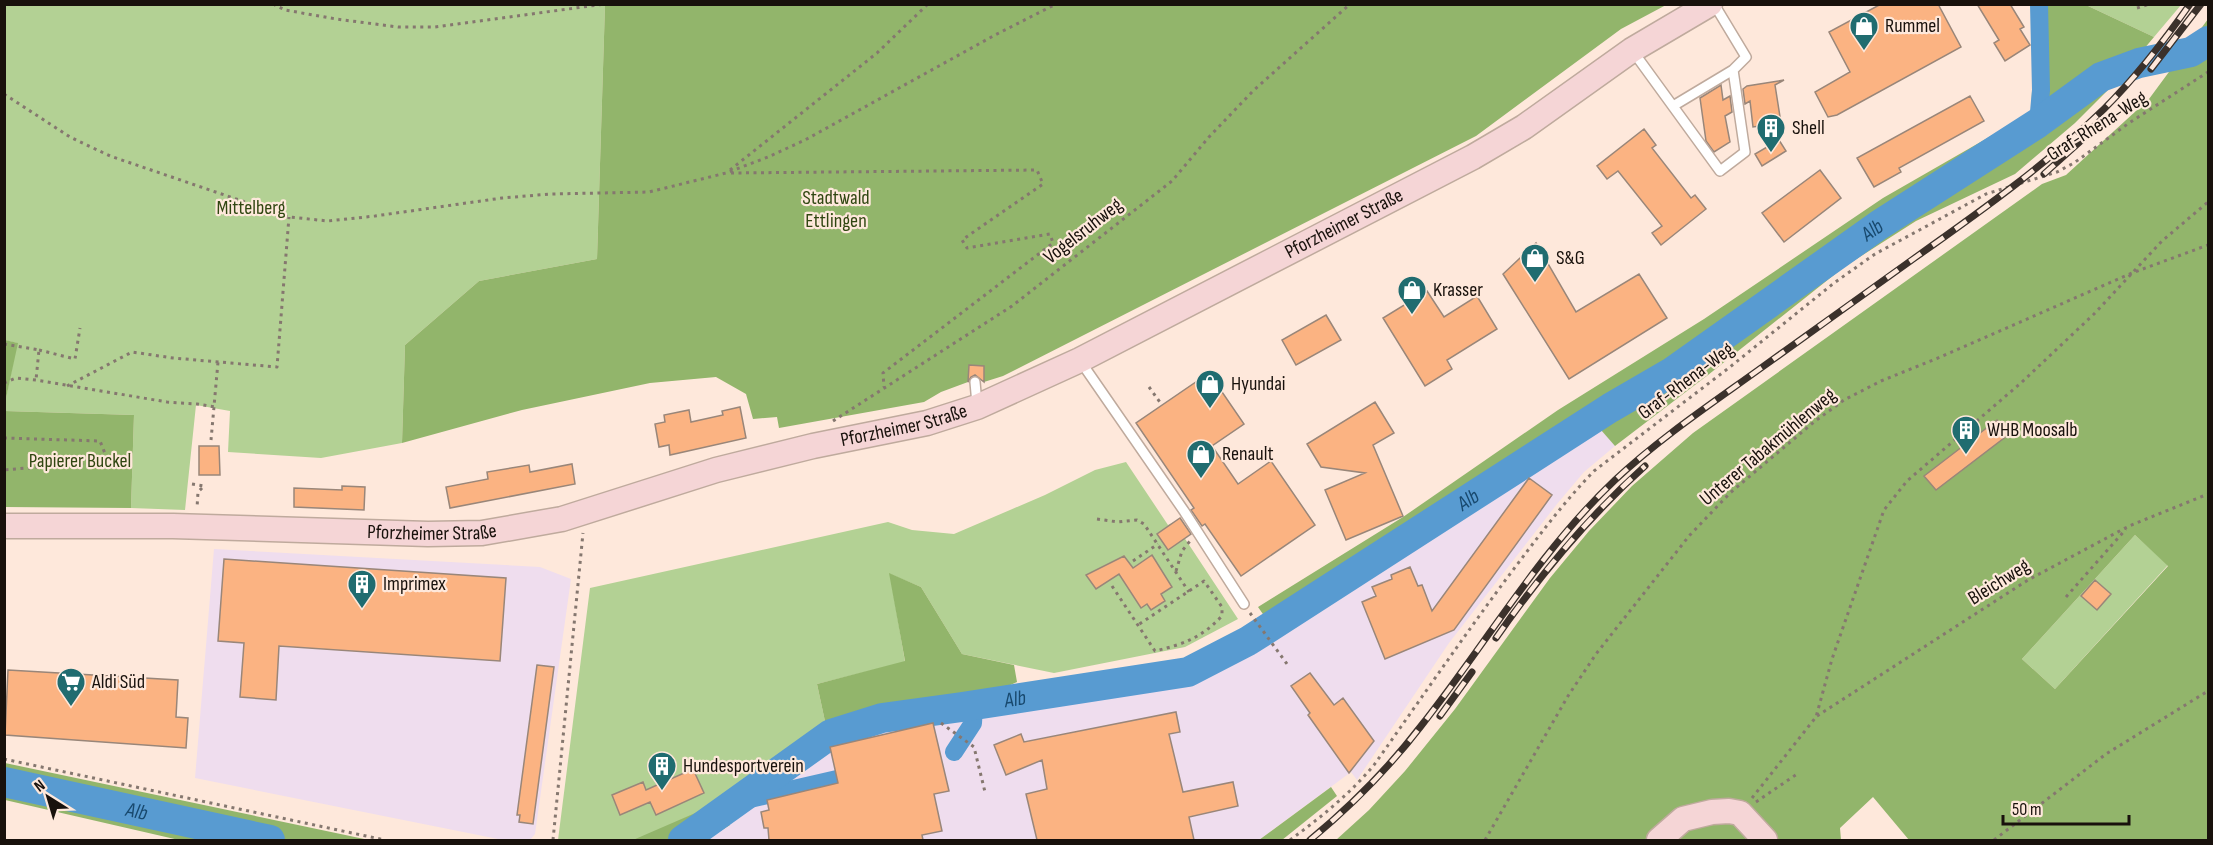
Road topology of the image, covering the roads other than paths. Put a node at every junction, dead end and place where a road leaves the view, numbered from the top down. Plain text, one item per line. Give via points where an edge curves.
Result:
1 (1712, 4) edge
2 (1632, 50) junction
3 (1733, 70) junction
4 (1673, 106) junction
5 (1080, 360) junction
6 (975, 382) dead end
7 (977, 407) junction
8 (4, 526) edge
9 (1244, 604) dead end
10 (1764, 839) edge
11 (1659, 840) edge

1 - 2 main road, Pforzheimer Straße
1 - 3 lane via 1746,57
2 - 4 lane
2 - 5 main road, Pforzheimer Straße via 1481,153
3 - 4 lane
3 - 4 lane via 1745,152 1720,171
5 - 7 main road, Pforzheimer Straße
5 - 9 lane
6 - 7 lane
7 - 8 main road, Pforzheimer Straße via 927,423 716,470 562,519 482,533
10 - 11 main road via 1740,813 1730,811 1683,819

